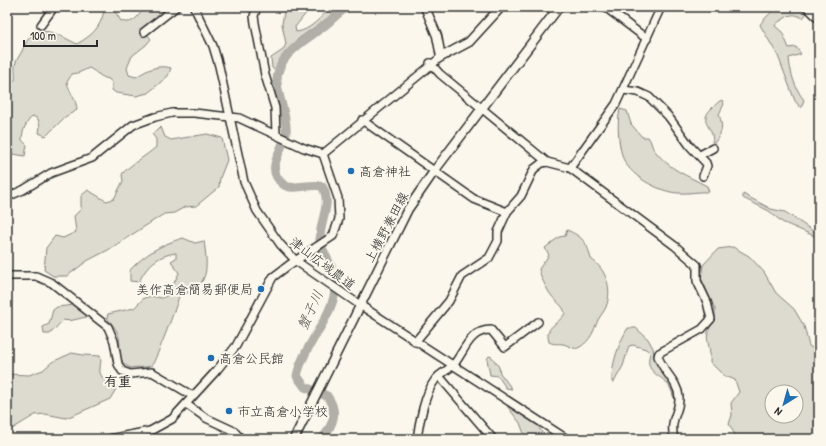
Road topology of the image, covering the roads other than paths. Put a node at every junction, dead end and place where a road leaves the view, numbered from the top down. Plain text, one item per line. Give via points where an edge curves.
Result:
1 (54, 7) edge
2 (194, 7) edge
3 (257, 7) edge
4 (425, 7) edge
5 (501, 7) edge
6 (559, 7) edge
7 (605, 7) edge
8 (661, 7) edge
9 (806, 7) edge
10 (175, 8) edge
11 (819, 19) edge
12 (41, 25) dead end
13 (144, 32) dead end
14 (647, 39) junction
15 (441, 57) junction
16 (430, 64) junction
17 (623, 90) junction
18 (482, 109) junction
19 (229, 116) junction
20 (362, 120) junction
21 (281, 138) junction
22 (713, 148) dead end
23 (323, 154) junction
24 (700, 155) junction
25 (547, 162) junction
26 (570, 168) junction
27 (435, 170) junction
28 (703, 176) dead end
29 (7, 197) edge
30 (507, 212) junction
31 (296, 261) junction
32 (7, 276) edge
33 (360, 305) junction
34 (538, 322) dead end
35 (416, 342) junction
36 (452, 366) junction
37 (439, 376) junction
38 (194, 396) junction
39 (186, 404) junction
40 (109, 439) edge
41 (241, 439) edge
42 (294, 439) edge
43 (417, 439) edge
44 (493, 439) edge
45 (567, 439) edge
46 (674, 439) edge

1 - 12 street
2 - 19 street, 津山広域農道 via 213,46
3 - 21 street via 254,23
4 - 15 main road via 437,36
5 - 15 main road via 469,42
6 - 18 main road, 上横野兼田線
7 - 14 street
8 - 14 street
9 - 11 street
10 - 13 street
14 - 17 street
15 - 16 street
16 - 18 street
16 - 20 street
17 - 24 street via 638,92 653,101
17 - 26 street via 610,114
18 - 25 street
18 - 27 main road, 上横野兼田線
19 - 21 street via 239,118
19 - 29 street via 172,113 142,120 92,158 51,173
19 - 31 street, 津山広域農道 via 238,160 251,199 272,235
20 - 23 street
20 - 27 street
21 - 23 street
22 - 24 street
23 - 31 street via 337,191 339,219 333,236
24 - 28 street via 707,166
25 - 26 street
25 - 30 street via 534,169 526,190
26 - 46 street via 694,260 697,265 697,281 707,302 711,319 702,329 659,353 658,356 678,390 678,404 672,424
27 - 30 street via 474,199
27 - 33 main road, 上横野兼田線 via 398,225
30 - 35 street via 498,232 496,246 489,258 462,276 449,301
31 - 33 street, 津山広域農道
31 - 38 street via 274,277 236,346
32 - 38 street via 36,276 52,283 108,327 122,371 130,374 152,372
33 - 35 street, 津山広域農道
33 - 42 main road, 上横野兼田線
34 - 36 street via 505,347 491,330 481,331 471,338
35 - 36 street, 津山広域農道
36 - 37 street
36 - 45 street, 津山広域農道
37 - 43 street via 427,398
37 - 44 street
38 - 39 street
39 - 40 street via 172,419 158,428
39 - 41 street via 206,418 234,431

